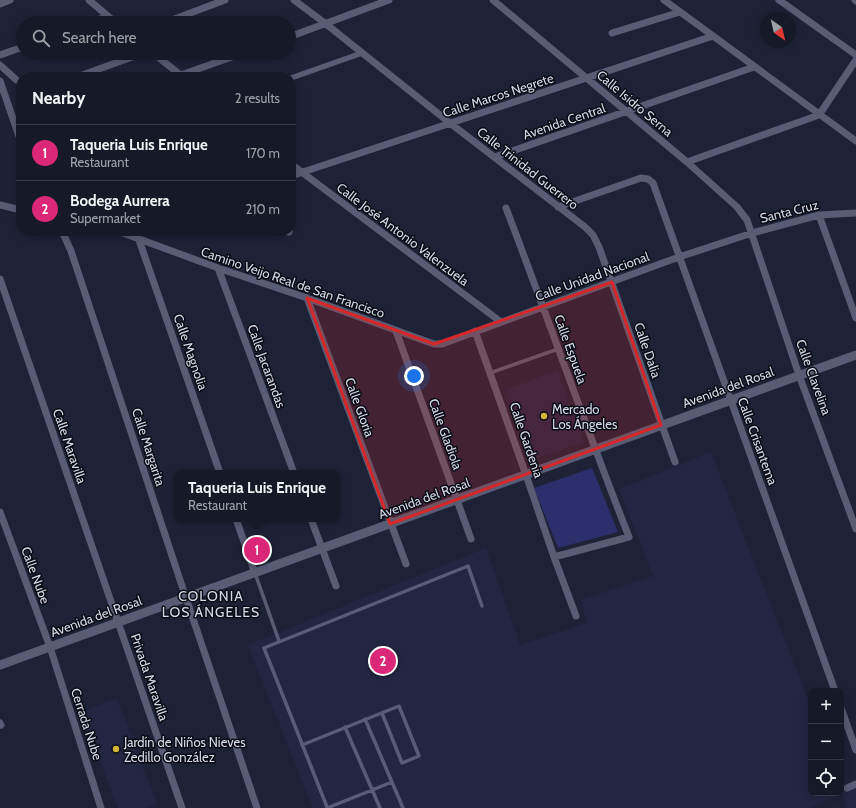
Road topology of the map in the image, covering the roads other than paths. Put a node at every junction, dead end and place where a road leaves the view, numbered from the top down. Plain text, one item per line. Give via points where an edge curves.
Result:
1 (10, 0) edge
2 (89, 0) edge
3 (225, 0) edge
4 (294, 0) edge
5 (390, 0) edge
6 (493, 0) edge
7 (664, 0) edge
8 (779, 0) edge
9 (0, 4) edge
10 (680, 12) junction
11 (108, 16) edge
12 (183, 16) edge
13 (326, 24) junction
14 (612, 33) dead end
15 (296, 35) edge
16 (713, 36) junction
17 (16, 49) edge
18 (362, 52) junction
19 (0, 55) edge
20 (856, 55) edge
21 (124, 60) edge
22 (162, 60) edge
23 (225, 60) edge
24 (856, 60) edge
25 (0, 65) edge
26 (754, 67) junction
27 (91, 72) edge
28 (177, 72) edge
29 (193, 72) edge
30 (296, 76) edge
31 (586, 78) junction
32 (16, 79) edge
33 (0, 81) edge
34 (626, 112) junction
35 (819, 114) junction
36 (450, 124) junction
37 (16, 127) edge
38 (856, 141) edge
39 (495, 157) junction
40 (688, 162) junction
41 (296, 168) edge
42 (302, 172) junction
43 (296, 174) edge
44 (0, 206) edge
45 (558, 207) junction
46 (506, 208) dead end
47 (16, 209) edge
48 (856, 213) edge
49 (819, 215) junction
50 (752, 233) junction
51 (64, 236) edge
52 (131, 236) edge
53 (139, 240) junction
54 (679, 257) junction
55 (218, 268) junction
56 (0, 278) edge
57 (612, 282) junction
58 (307, 298) junction
59 (543, 307) junction
60 (856, 318) edge
61 (501, 322) junction
62 (396, 331) junction
63 (475, 331) junction
64 (442, 344) joint
65 (559, 349) junction
66 (856, 355) edge
67 (490, 373) junction
68 (799, 375) junction
69 (731, 400) junction
70 (662, 425) junction
71 (594, 450) junction
72 (675, 462) dead end
73 (219, 470) edge
74 (293, 470) edge
75 (526, 475) junction
76 (457, 500) junction
77 (0, 512) edge
78 (237, 522) edge
79 (312, 522) edge
80 (390, 524) junction
81 (856, 529) edge
82 (471, 539) dead end
83 (322, 548) junction
84 (554, 557) junction
85 (406, 564) dead end
86 (255, 573) junction
87 (336, 586) dead end
88 (186, 598) junction
89 (482, 606) dead end
90 (576, 616) dead end
91 (118, 622) junction
92 (279, 641) junction
93 (50, 647) junction
94 (0, 665) edge
95 (834, 688) edge
96 (382, 713) junction
97 (844, 716) edge
98 (365, 719) junction
99 (345, 727) junction
100 (302, 745) junction
101 (856, 750) edge
102 (392, 782) junction
103 (856, 784) edge
104 (847, 788) dead end
105 (372, 790) junction
106 (336, 806) edge
107 (102, 808) edge
108 (182, 808) edge
109 (257, 808) edge
110 (327, 808) edge
111 (380, 808) edge
112 (403, 808) edge

1 - 9 street
2 - 11 street
3 - 12 street
4 - 13 street, Calle Trinidad Guerrero
5 - 13 street
6 - 31 street, Calle Isidro Serna
7 - 10 street
8 - 20 street
10 - 14 street
10 - 16 street
13 - 15 street
13 - 18 street, Calle Trinidad Guerrero
16 - 26 street
16 - 31 street, Calle Marcos Negrete
17 - 19 street
18 - 30 street
18 - 36 street, Calle Trinidad Guerrero
21 - 27 street
22 - 28 street
23 - 29 street
24 - 35 street
25 - 32 street
26 - 34 street, Avenida Central
26 - 35 street
31 - 34 street, Calle Isidro Serna
31 - 36 street, Calle Marcos Negrete
33 - 37 street
34 - 39 street, Avenida Central
34 - 40 street, Calle Isidro Serna
35 - 38 street
35 - 40 street
36 - 39 street, Calle Trinidad Guerrero
36 - 42 street, Calle Marcos Negrete
39 - 45 street, Calle Trinidad Guerrero
40 - 50 street, Calle Isidro Serna via 737,207 747,220
41 - 42 street, Calle José Antonio Valenzuela
42 - 43 street, Calle Marcos Negrete
42 - 61 street, Calle José Antonio Valenzuela
44 - 47 street
45 - 54 street, Calle Crisantema via 641,178 648,179 653,183
45 - 57 street, Calle Trinidad Guerrero via 593,235
46 - 59 street, Calle Espuela
48 - 49 street, Santa Cruz
49 - 50 street, Santa Cruz
49 - 60 street
50 - 54 street, Calle Unidad Nacional
50 - 68 street, Calle Clavelina
51 - 88 street, Calle Margarita
52 - 53 street, Camino Veijo Real de San Francisco
53 - 55 street, Camino Veijo Real de San Francisco
53 - 73 street, Calle Magnolia
54 - 57 street, Calle Unidad Nacional
54 - 69 street, Calle Crisantema
55 - 58 street, Camino Veijo Real de San Francisco
55 - 74 street, Calle Jacarandas
56 - 91 street, Calle Maravilla
57 - 59 street, Calle Unidad Nacional
57 - 70 street, Calle Dalia
58 - 62 street, Camino Veijo Real de San Francisco
58 - 80 street, Calle Gloria
59 - 61 street, Calle Unidad Nacional
59 - 65 street, Calle Espuela
61 - 63 street, Calle Unidad Nacional
62 - 64 street, Camino Veijo Real de San Francisco via 434,344
62 - 76 street, Calle Gladiola
63 - 64 street, Calle Unidad Nacional
63 - 67 street, Calle Gardenia
65 - 67 lane
65 - 71 street, Calle Espuela
66 - 68 street, Avenida del Rosal
67 - 75 street, Calle Gardenia
68 - 69 street, Avenida del Rosal
68 - 81 street, Calle Clavelina
69 - 70 street, Avenida del Rosal
69 - 95 street, Calle Crisantema
70 - 71 street, Avenida del Rosal
70 - 72 street, Calle Dalia
71 - 75 street, Avenida del Rosal
71 - 84 street, Calle Espuela via 629,538
75 - 76 street, Avenida del Rosal
75 - 84 street, Calle Gardenia
76 - 80 street, Avenida del Rosal
76 - 82 street, Calle Gladiola
77 - 93 street, Calle Nube
78 - 86 street
79 - 83 street
80 - 83 street, Avenida del Rosal
80 - 85 street, Calle Gloria
83 - 86 street, Avenida del Rosal
83 - 87 street
84 - 90 street, Calle Gardenia
86 - 88 street, Avenida del Rosal
86 - 92 lane
88 - 91 street, Avenida del Rosal
88 - 109 street, Calle Margarita
89 - 92 lane via 468,566
91 - 93 street, Avenida del Rosal
91 - 108 street, Privada Maravilla
92 - 100 lane via 264,648
93 - 94 street, Avenida del Rosal
93 - 107 street, Cerrada Nube
96 - 96 lane via 399,706 419,756 402,763
96 - 98 lane
97 - 101 street
98 - 99 lane
98 - 102 lane
99 - 100 lane
99 - 105 lane
100 - 110 lane
102 - 105 lane
102 - 112 lane
103 - 104 street
105 - 106 lane
105 - 111 lane
106 - 110 lane

